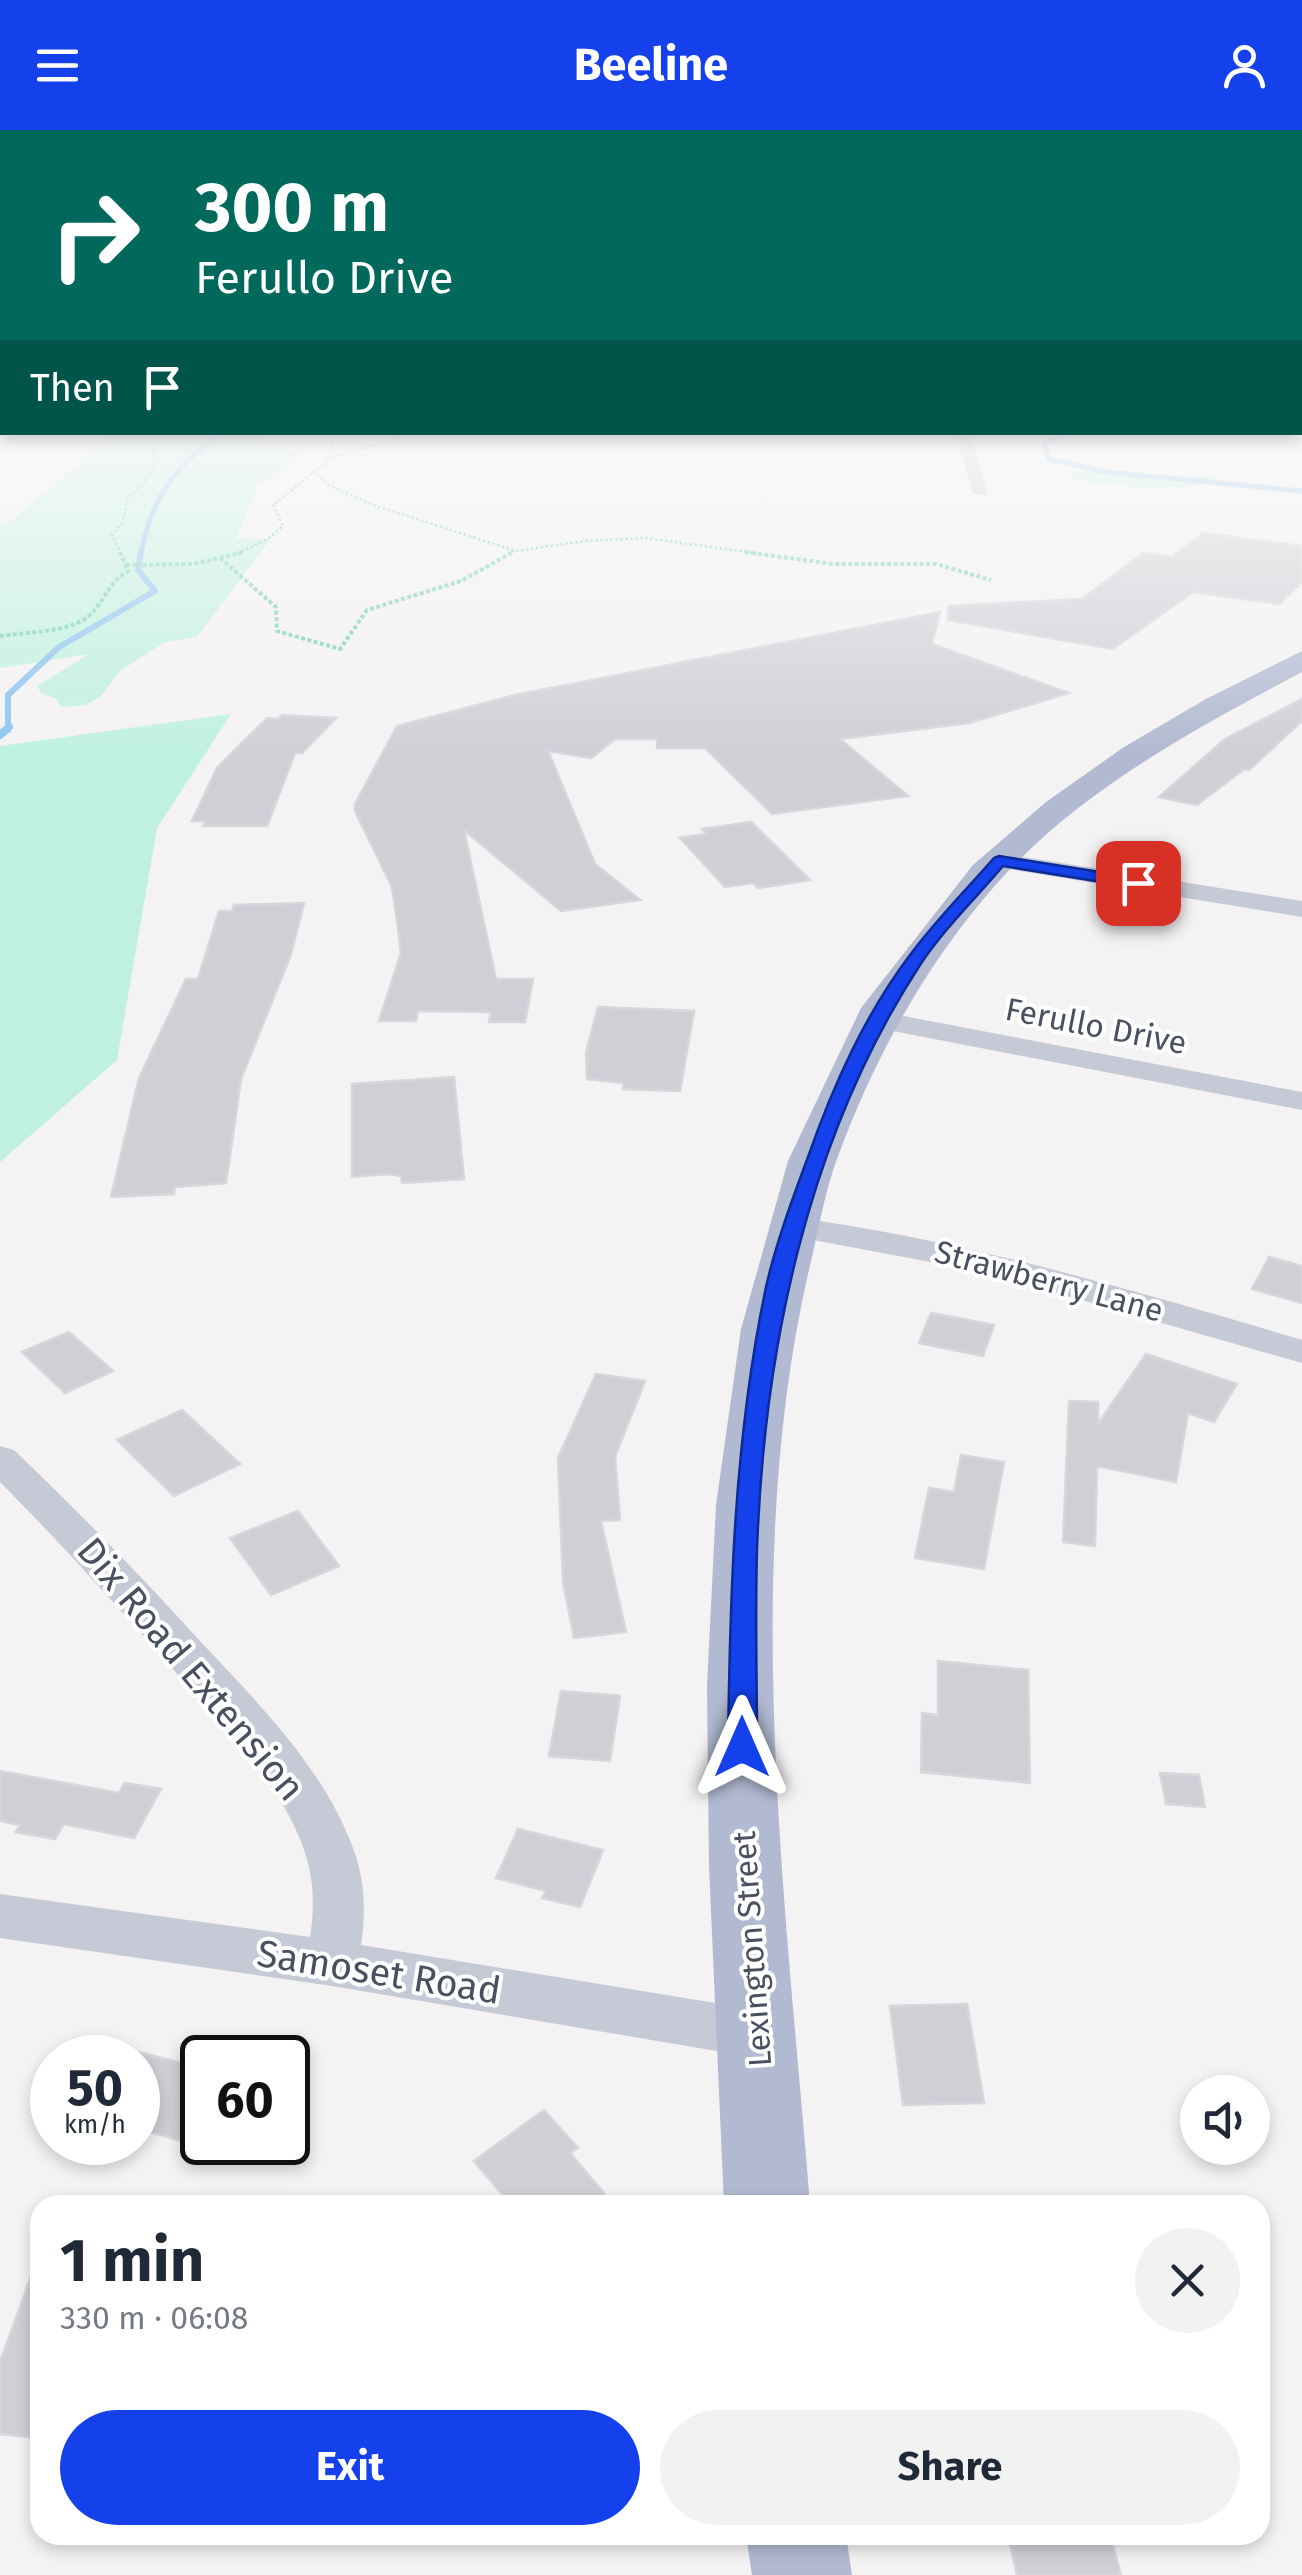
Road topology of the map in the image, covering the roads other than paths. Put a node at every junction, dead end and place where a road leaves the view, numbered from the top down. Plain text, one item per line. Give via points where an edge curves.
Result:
1 (1302, 660) edge
2 (999, 861) junction
3 (1302, 909) edge
4 (877, 1020) junction
5 (1302, 1101) edge
6 (793, 1226) junction
7 (1302, 1352) edge
8 (0, 1459) edge
9 (0, 1916) edge
10 (332, 1963) junction
11 (758, 2034) junction
12 (766, 2195) edge
13 (798, 2545) edge
14 (802, 2575) edge

1 - 2 main road, Lexington Street via 1109,768
2 - 3 street
2 - 4 main road, Lexington Street via 916,958
4 - 5 street, Ferullo Drive
4 - 6 main road, Lexington Street via 823,1133
6 - 7 street, Strawberry Lane via 879,1238 1073,1284
6 - 11 main road, Lexington Street via 762,1373 743,1564 743,1814
8 - 10 street, Dix Road Extension via 209,1680 308,1804 340,1901
9 - 10 street, Samoset Road
10 - 11 street, Samoset Road
11 - 12 main road, Lexington Street
13 - 14 main road

